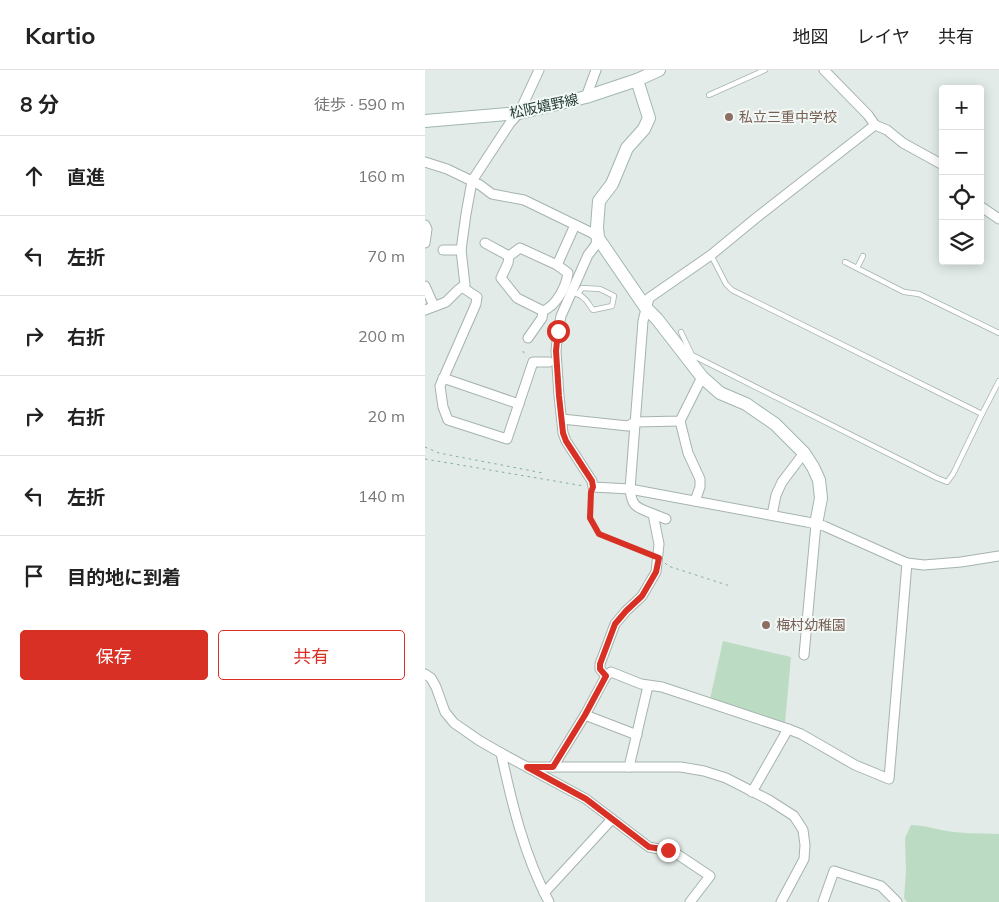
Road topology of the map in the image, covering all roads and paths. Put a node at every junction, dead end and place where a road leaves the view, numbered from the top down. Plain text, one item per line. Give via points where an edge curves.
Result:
1 (539, 70) edge
2 (596, 70) edge
3 (659, 70) edge
4 (765, 70) edge
5 (824, 70) edge
6 (637, 80) junction
7 (709, 95) dead end
8 (586, 97) junction
9 (519, 113) junction
10 (425, 121) edge
11 (875, 125) junction
12 (425, 162) edge
13 (939, 163) edge
14 (472, 181) junction
15 (984, 209) edge
16 (999, 219) edge
17 (425, 225) edge
18 (575, 225) junction
19 (598, 238) junction
20 (425, 243) edge
21 (485, 244) dead end
22 (443, 250) dead end
23 (461, 250) junction
24 (711, 254) junction
25 (509, 256) junction
26 (863, 256) dead end
27 (845, 262) dead end
28 (557, 265) junction
29 (857, 268) junction
30 (425, 286) edge
31 (462, 287) junction
32 (574, 293) junction
33 (435, 306) junction
34 (646, 308) junction
35 (425, 310) edge
36 (543, 311) junction
37 (681, 332) dead end
38 (999, 333) edge
39 (528, 338) dead end
40 (549, 362) dead end
41 (702, 377) junction
42 (443, 378) junction
43 (999, 381) edge
44 (519, 404) junction
45 (982, 414) junction
46 (562, 419) junction
47 (635, 422) junction
48 (680, 422) junction
49 (425, 447) edge
50 (804, 453) junction
51 (425, 459) edge
52 (543, 473) dead end
53 (589, 487) junction
54 (631, 489) junction
55 (695, 501) junction
56 (653, 514) junction
57 (772, 515) junction
58 (666, 518) dead end
59 (817, 524) junction
60 (999, 556) edge
61 (659, 558) junction
62 (907, 563) junction
63 (730, 586) dead end
64 (804, 655) dead end
65 (425, 674) edge
66 (606, 676) junction
67 (648, 686) junction
68 (585, 715) junction
69 (788, 729) junction
70 (637, 735) junction
71 (501, 753) junction
72 (527, 767) junction
73 (553, 767) junction
74 (629, 767) junction
75 (752, 792) junction
76 (612, 819) junction
77 (887, 892) junction
78 (544, 893) junction
79 (549, 902) edge
80 (690, 902) edge
81 (781, 902) edge
82 (823, 902) edge
83 (882, 902) edge
84 (897, 902) edge

1 - 9 street
2 - 8 street
3 - 6 street, 松阪嬉野線
4 - 7 lane
5 - 11 street
6 - 8 street, 松阪嬉野線
6 - 19 street via 649,118 627,148 612,184 599,201
8 - 9 street, 松阪嬉野線
9 - 10 street, 松阪嬉野線
9 - 14 street
11 - 13 street
11 - 24 street
12 - 14 street
14 - 18 street via 492,194 523,200
14 - 23 street
15 - 16 street
17 - 20 street
18 - 19 street
18 - 28 street
19 - 32 street
19 - 34 street
21 - 25 street
22 - 23 street
23 - 31 street via 465,285
24 - 34 street via 649,298
24 - 45 lane via 732,290
25 - 28 street via 520,248
25 - 36 street via 501,278 517,298
26 - 29 lane
27 - 29 lane
28 - 36 street via 568,273 567,281 563,291
29 - 38 lane
30 - 33 street
31 - 33 street via 446,302
31 - 42 street via 477,297 476,304
32 - 32 lane via 582,295 593,310 613,306 614,296 600,289 582,288
32 - 46 street via 561,316 556,351
33 - 35 street
34 - 41 street
34 - 47 street
36 - 39 street via 542,318
37 - 45 lane via 693,355 947,482
40 - 44 street via 533,362
41 - 48 street
41 - 50 street via 720,393 746,404 775,424
42 - 44 street
42 - 44 street via 440,386 448,420 507,440
43 - 45 lane
46 - 47 street via 628,426
46 - 53 street via 566,441 592,481
47 - 48 street
47 - 54 street
48 - 55 street via 688,453 700,479
49 - 52 path via 439,453
50 - 57 street via 782,482
50 - 59 street via 819,480 821,498
51 - 53 path
53 - 54 street
53 - 61 path via 590,518 599,534
54 - 55 street
54 - 56 street via 631,500 636,507
55 - 57 street
56 - 58 street
56 - 61 street
57 - 59 street
59 - 62 street
59 - 64 street
60 - 62 street via 924,565
61 - 63 path via 668,566
61 - 66 street via 656,572 642,596 613,628 600,664
62 - 69 street via 889,779 855,765
65 - 71 street via 437,687 445,712 454,723
66 - 67 street via 611,672
66 - 68 street
67 - 69 street
67 - 70 street
68 - 70 street
68 - 73 street
69 - 75 street
70 - 74 street
71 - 72 street
71 - 78 street via 516,819
72 - 73 street
72 - 76 street via 586,799
73 - 74 street
74 - 75 street via 681,766 725,778
75 - 81 street via 794,816 803,830 804,860
76 - 78 street
76 - 80 street via 649,847 674,852 710,876
77 - 82 street via 881,886 834,870
77 - 83 street
77 - 84 street
78 - 79 street

